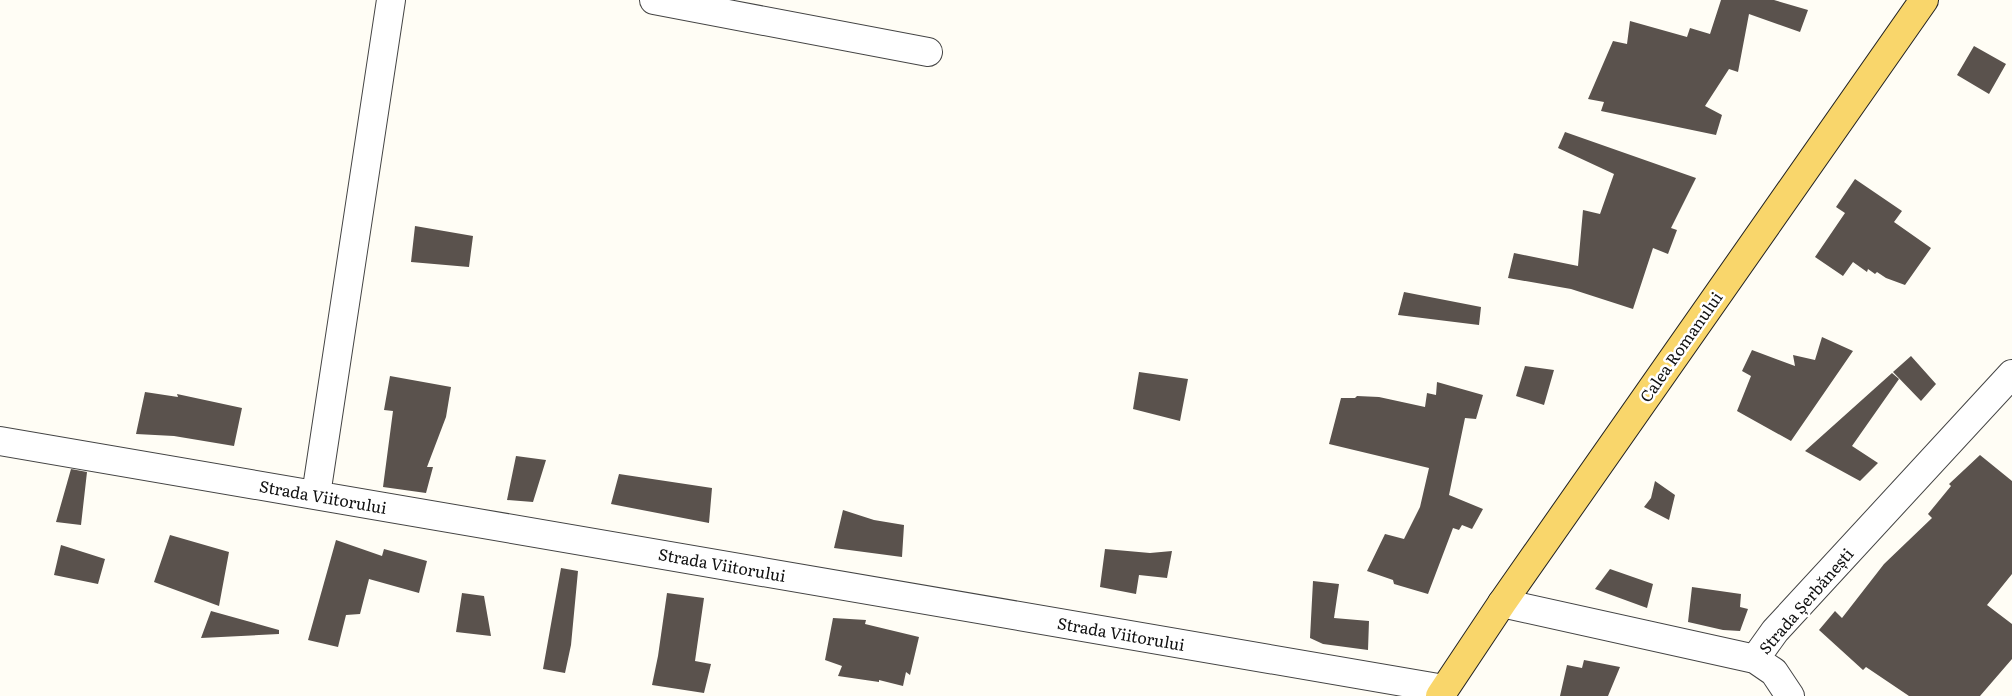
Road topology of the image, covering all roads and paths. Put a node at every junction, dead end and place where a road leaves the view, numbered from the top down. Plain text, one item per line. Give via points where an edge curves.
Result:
1 (391, 0) edge
2 (654, 0) edge
3 (1924, 0) edge
4 (928, 52) dead end
5 (2012, 374) edge
6 (0, 442) edge
7 (316, 495) junction
8 (1502, 603) junction
9 (1755, 659) junction
10 (1442, 693) edge
11 (1790, 696) edge

1 - 7 street
2 - 4 street
3 - 8 main road, Calea Romanului
5 - 9 street, Strada Șerbănești via 1775,631
6 - 7 street, Strada Viitorului
7 - 10 street, Strada Viitorului
8 - 9 street, Strada Șerbănești
8 - 10 main road, Calea Romanului
9 - 11 street via 1774,672

